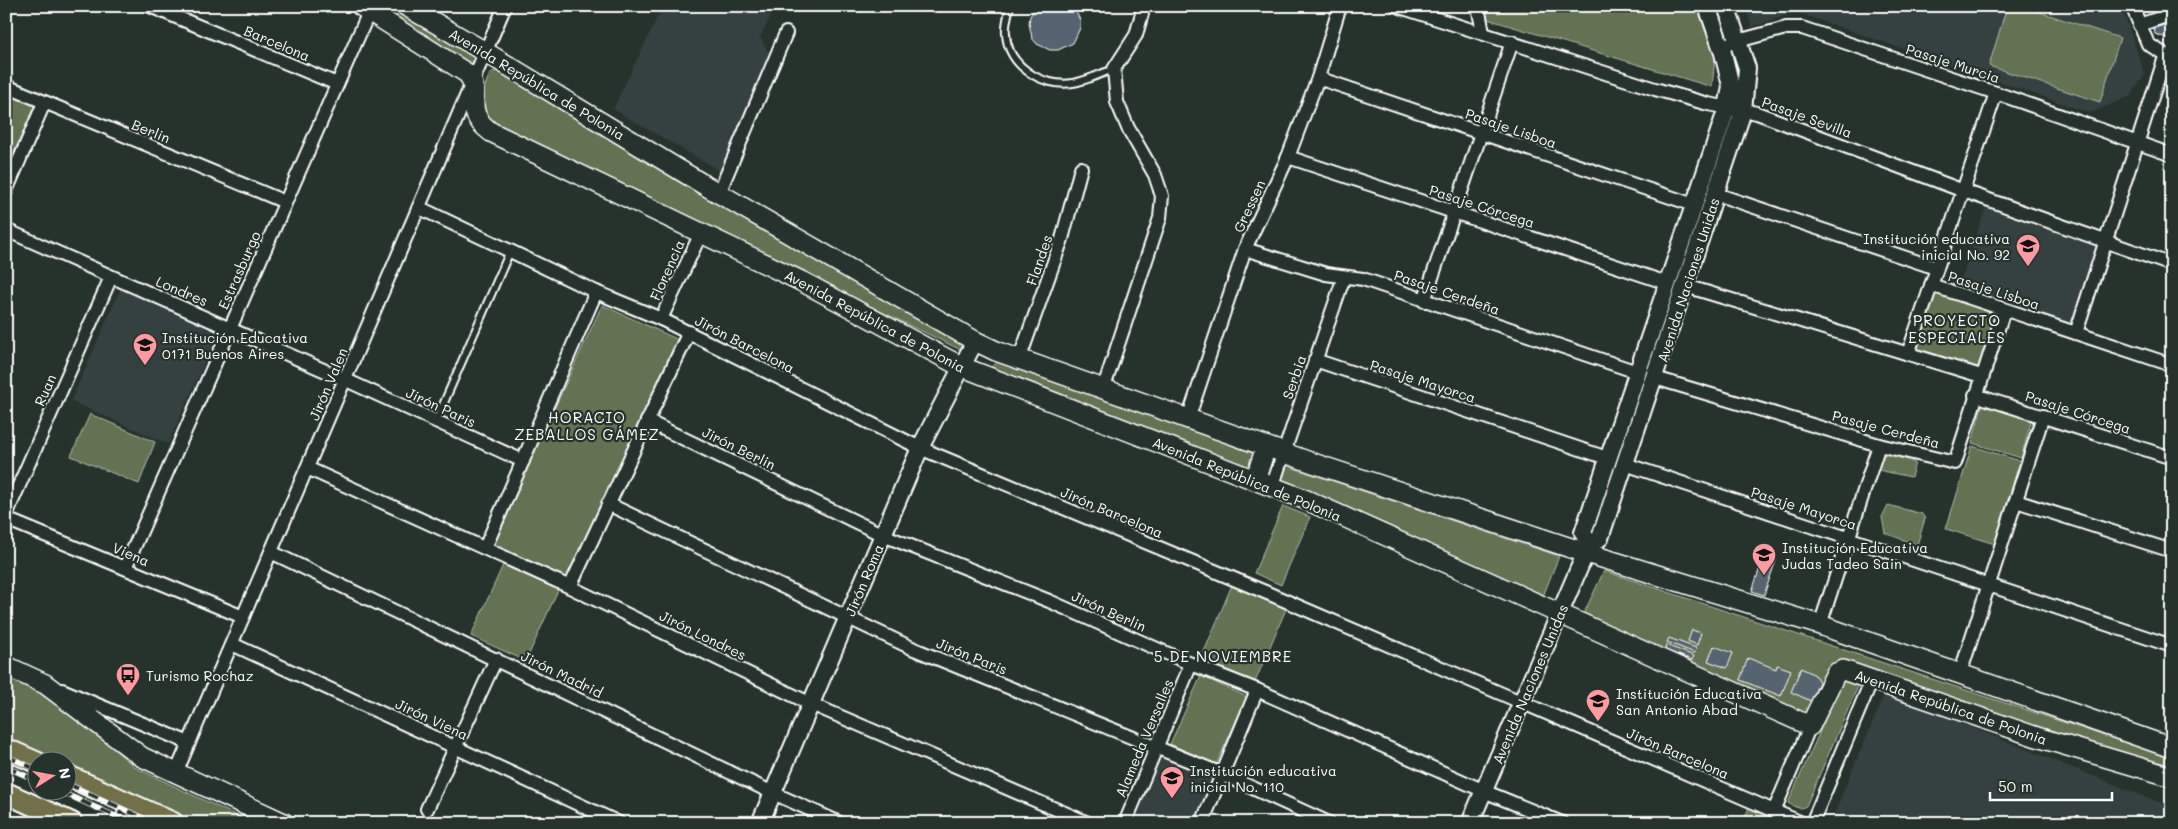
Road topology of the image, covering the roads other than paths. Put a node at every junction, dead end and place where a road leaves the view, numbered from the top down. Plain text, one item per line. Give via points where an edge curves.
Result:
1 (150, 6) edge
2 (406, 6) edge
3 (505, 6) edge
4 (1010, 6) edge
5 (1144, 6) edge
6 (1340, 6) edge
7 (1397, 6) edge
8 (1478, 6) edge
9 (1707, 6) edge
10 (1726, 6) edge
11 (2132, 6) edge
12 (365, 9) edge
13 (2172, 14) edge
14 (2139, 25) junction
15 (786, 33) dead end
16 (1483, 33) junction
17 (1739, 41) junction
18 (1512, 42) junction
19 (1721, 46) junction
20 (487, 52) junction
21 (2168, 58) edge
22 (1114, 69) junction
23 (1318, 78) junction
24 (472, 80) junction
25 (337, 84) junction
26 (6, 86) edge
27 (1996, 93) junction
28 (44, 103) junction
29 (1735, 109) junction
30 (1482, 134) junction
31 (2137, 143) junction
32 (2172, 155) edge
33 (1288, 157) junction
34 (1081, 168) dead end
35 (1961, 190) junction
36 (6, 191) edge
37 (719, 193) junction
38 (1716, 194) junction
39 (285, 202) junction
40 (1694, 205) junction
41 (420, 208) junction
42 (1454, 212) junction
43 (6, 230) edge
44 (700, 233) junction
45 (2105, 242) junction
46 (1245, 249) junction
47 (510, 251) junction
48 (2172, 265) edge
49 (1936, 268) junction
50 (1344, 276) junction
51 (111, 277) junction
52 (1666, 283) junction
53 (1931, 285) junction
54 (1686, 286) junction
55 (596, 292) junction
56 (1424, 301) junction
57 (2004, 310) junction
58 (661, 319) junction
59 (230, 328) junction
60 (689, 332) junction
61 (2076, 333) junction
62 (975, 341) junction
63 (1908, 354) junction
64 (1019, 360) junction
65 (1316, 360) junction
66 (2172, 365) edge
67 (960, 366) junction
68 (1637, 372) junction
69 (1981, 376) junction
70 (1655, 378) junction
71 (346, 380) junction
72 (1103, 390) junction
73 (1975, 395) junction
74 (2043, 416) junction
75 (1188, 419) junction
76 (436, 421) junction
77 (647, 421) junction
78 (1879, 444) junction
79 (920, 448) junction
80 (1275, 450) junction
81 (1607, 458) junction
82 (2172, 458) edge
83 (523, 461) junction
84 (1626, 464) junction
85 (307, 468) junction
86 (1264, 483) junction
87 (2016, 501) junction
88 (608, 504) junction
89 (6, 515) edge
90 (6, 519) edge
91 (883, 535) junction
92 (1848, 538) junction
93 (485, 548) junction
94 (1588, 549) junction
95 (2172, 551) edge
96 (272, 552) junction
97 (125, 568) junction
98 (570, 587) junction
99 (1989, 587) junction
100 (1560, 616) junction
101 (243, 617) junction
102 (848, 618) junction
103 (1820, 625) junction
104 (232, 644) junction
105 (2172, 646) edge
106 (496, 659) junction
107 (1191, 664) junction
108 (6, 666) edge
109 (1960, 674) junction
110 (1872, 679) junction
111 (45, 684) junction
112 (1257, 690) junction
113 (1523, 702) junction
114 (811, 704) junction
115 (1810, 726) junction
116 (189, 743) junction
117 (456, 746) junction
118 (1155, 747) junction
119 (2172, 748) edge
120 (6, 749) edge
121 (28, 759) edge
122 (176, 773) junction
123 (1222, 774) junction
124 (2172, 777) edge
125 (78, 780) edge
126 (1484, 791) junction
127 (6, 793) edge
128 (773, 793) junction
129 (131, 804) junction
130 (427, 810) dead end
131 (1774, 811) junction
132 (72, 823) edge
133 (122, 823) edge
134 (173, 823) edge
135 (284, 823) edge
136 (619, 823) edge
137 (760, 823) edge
138 (840, 823) edge
139 (1088, 823) edge
140 (1125, 823) edge
141 (1202, 823) edge
142 (1329, 823) edge
143 (1470, 823) edge
144 (1562, 823) edge
145 (1802, 823) edge
146 (1812, 823) edge

1 - 25 street, Barcelona
2 - 20 main road, Avenida República de Polonia
3 - 20 street, Jirón Valen
4 - 22 lane via 1006,34 1012,57 1021,67 1053,84 1073,83
5 - 22 street via 1136,35
6 - 23 street, Gressen
7 - 16 street, Pasaje Sevilla
8 - 16 street
9 - 19 street, Avenida Naciones Unidas
10 - 17 street, Avenida Naciones Unidas
11 - 14 street
12 - 24 main road, Avenida República de Polonia via 461,68
12 - 25 street, Estrasburgo
13 - 14 street
14 - 21 street via 2148,44
15 - 37 street
16 - 18 street, Pasaje Sevilla
17 - 19 street, Pasaje Murcia
17 - 27 street, Pasaje Murcia via 1786,28 1802,28
17 - 29 street, Avenida Naciones Unidas via 1747,68 1747,86
18 - 29 street, Pasaje Sevilla via 1655,89
18 - 30 street
19 - 29 street, Avenida Naciones Unidas
20 - 24 street, Jirón Valen
20 - 37 main road, Avenida República de Polonia
21 - 31 street
22 - 72 street via 1117,102 1155,175 1162,196 1160,218
23 - 30 street, Pasaje Lisboa
23 - 33 street, Gressen
24 - 41 street, Jirón Valen
24 - 44 main road, Avenida República de Polonia via 474,114 491,132
25 - 39 street, Estrasburgo
26 - 28 street, Berlin
27 - 31 street, Pasaje Murcia
27 - 35 street
28 - 36 street
28 - 39 street, Berlin
29 - 35 street, Pasaje Sevilla via 1757,113
29 - 38 street, Avenida Naciones Unidas
29 - 40 street, Avenida Naciones Unidas
30 - 40 street, Pasaje Lisboa
30 - 42 street
31 - 32 street, Pasaje Murcia
31 - 45 street
33 - 42 street, Pasaje Córcega
33 - 46 street, Gressen
34 - 64 street, Flandes via 1062,238
35 - 45 street, Pasaje Sevilla
35 - 49 street
37 - 62 main road, Avenida República de Polonia
38 - 49 street, Pasaje Lisboa
38 - 54 street, Avenida Naciones Unidas
39 - 59 street, Estrasburgo
40 - 52 street, Avenida Naciones Unidas
41 - 47 street, Jirón Barcelona
41 - 71 street, Jirón Valen
42 - 52 street, Pasaje Córcega
42 - 56 street
43 - 51 street, Londres
44 - 58 street, Florencia
44 - 67 main road, Avenida República de Polonia via 803,282
45 - 48 street, Pasaje Sevilla
45 - 61 street
46 - 50 street, Pasaje Cerdeña via 1326,274
46 - 75 street, Gressen
47 - 55 street, Jirón Barcelona
47 - 76 lane
49 - 53 street, Pasaje Lisboa
50 - 56 street, Pasaje Cerdeña via 1363,279
50 - 65 street, Serbia
51 - 59 street, Londres
51 - 89 street, Ruan
52 - 68 street, Avenida Naciones Unidas
53 - 57 street, Pasaje Lisboa
53 - 63 street
54 - 63 street
54 - 70 street, Avenida Naciones Unidas
55 - 58 street, Jirón Barcelona
55 - 83 street
56 - 68 street, Pasaje Cerdeña
57 - 61 street, Pasaje Lisboa
57 - 69 street, Pasaje Cerdeña
58 - 60 street, Jirón Barcelona
59 - 71 street, Londres
59 - 97 street, Estrasburgo
60 - 77 street
60 - 79 street, Jirón Barcelona
61 - 66 street, Pasaje Lisboa
62 - 64 main road, Avenida República de Polonia
62 - 67 street, Jirón Roma
63 - 69 street
64 - 72 main road, Avenida República de Polonia
65 - 80 street, Serbia
65 - 81 street, Pasaje Mayorca
67 - 79 street, Jirón Roma
67 - 86 main road, Avenida República de Polonia
68 - 81 street, Avenida Naciones Unidas
69 - 73 street, Pasaje Cerdeña
70 - 78 street, Pasaje Cerdeña
70 - 84 street, Avenida Naciones Unidas
71 - 76 street, Jirón Paris
71 - 85 street, Jirón Valen
72 - 75 main road, Avenida República de Polonia
73 - 74 street, Pasaje Córcega
73 - 78 street, Pasaje Cerdeña via 1955,463
74 - 82 street, Pasaje Córcega
74 - 87 street
75 - 80 main road, Avenida República de Polonia
76 - 83 street, Jirón Paris
77 - 88 street
77 - 91 street, Jirón Berlin
78 - 92 street
79 - 91 street, Jirón Roma
79 - 113 street, Jirón Barcelona
80 - 86 main road
80 - 94 main road, Avenida República de Polonia
81 - 94 street, Avenida Naciones Unidas via 1583,533
83 - 93 street
84 - 92 street, Pasaje Mayorca
84 - 94 street, Avenida Naciones Unidas via 1600,538
85 - 93 street, Jirón Londres
85 - 96 street, Jirón Valen
86 - 100 main road, Avenida República de Polonia
87 - 95 street
87 - 99 street
88 - 98 street
88 - 102 street, Jirón Paris
90 - 97 street, Viena
91 - 102 street, Jirón Roma
91 - 107 street, Jirón Berlin via 1049,601
92 - 99 street, Pasaje Mayorca
92 - 103 street
93 - 98 street, Jirón Londres
94 - 100 street, Avenida Naciones Unidas
94 - 103 main road, Avenida República de Polonia
96 - 101 street, Jirón Valen
96 - 106 street, Jirón Madrid
97 - 101 street, Viena
98 - 114 street, Jirón Londres
99 - 105 street, Pasaje Mayorca
99 - 109 street
100 - 113 street, Avenida Naciones Unidas
100 - 115 main road, Avenida República de Polonia
101 - 104 street, Jirón Valen
102 - 114 street, Jirón Roma
102 - 118 street, Jirón Paris
103 - 109 main road, Avenida República de Polonia
104 - 116 street, Jirón Valen
104 - 117 street, Jirón Viena
106 - 117 street
106 - 128 street, Jirón Madrid
107 - 112 street, Jirón Berlin
107 - 118 street, Alameda Versalles
108 - 111 main road
109 - 119 main road, Avenida República de Polonia
110 - 115 main road, Avenida República de Polonia via 1843,670 1836,673
110 - 124 main road, Avenida República de Polonia via 2037,737
110 - 146 street
111 - 116 street
111 - 122 main road via 142,757
112 - 123 street
112 - 126 street, Jirón Berlin
113 - 126 street, Avenida Naciones Unidas
113 - 131 street, Jirón Barcelona
114 - 128 street, Jirón Roma
114 - 139 street, Jirón Londres
115 - 131 street
116 - 122 street, Jirón Valen
117 - 130 street
117 - 136 street, Jirón Viena
118 - 123 street, Jirón Paris
118 - 140 street, Alameda Versalles
120 - 121 main road
122 - 135 main road
123 - 141 street
123 - 142 street, Jirón Paris
125 - 129 main road
126 - 143 street, Avenida Naciones Unidas
126 - 144 street, Jirón Berlin
127 - 132 main road
128 - 137 street, Jirón Roma
128 - 138 street, Jirón Madrid
129 - 133 street
129 - 134 main road
131 - 145 street, Jirón Barcelona

